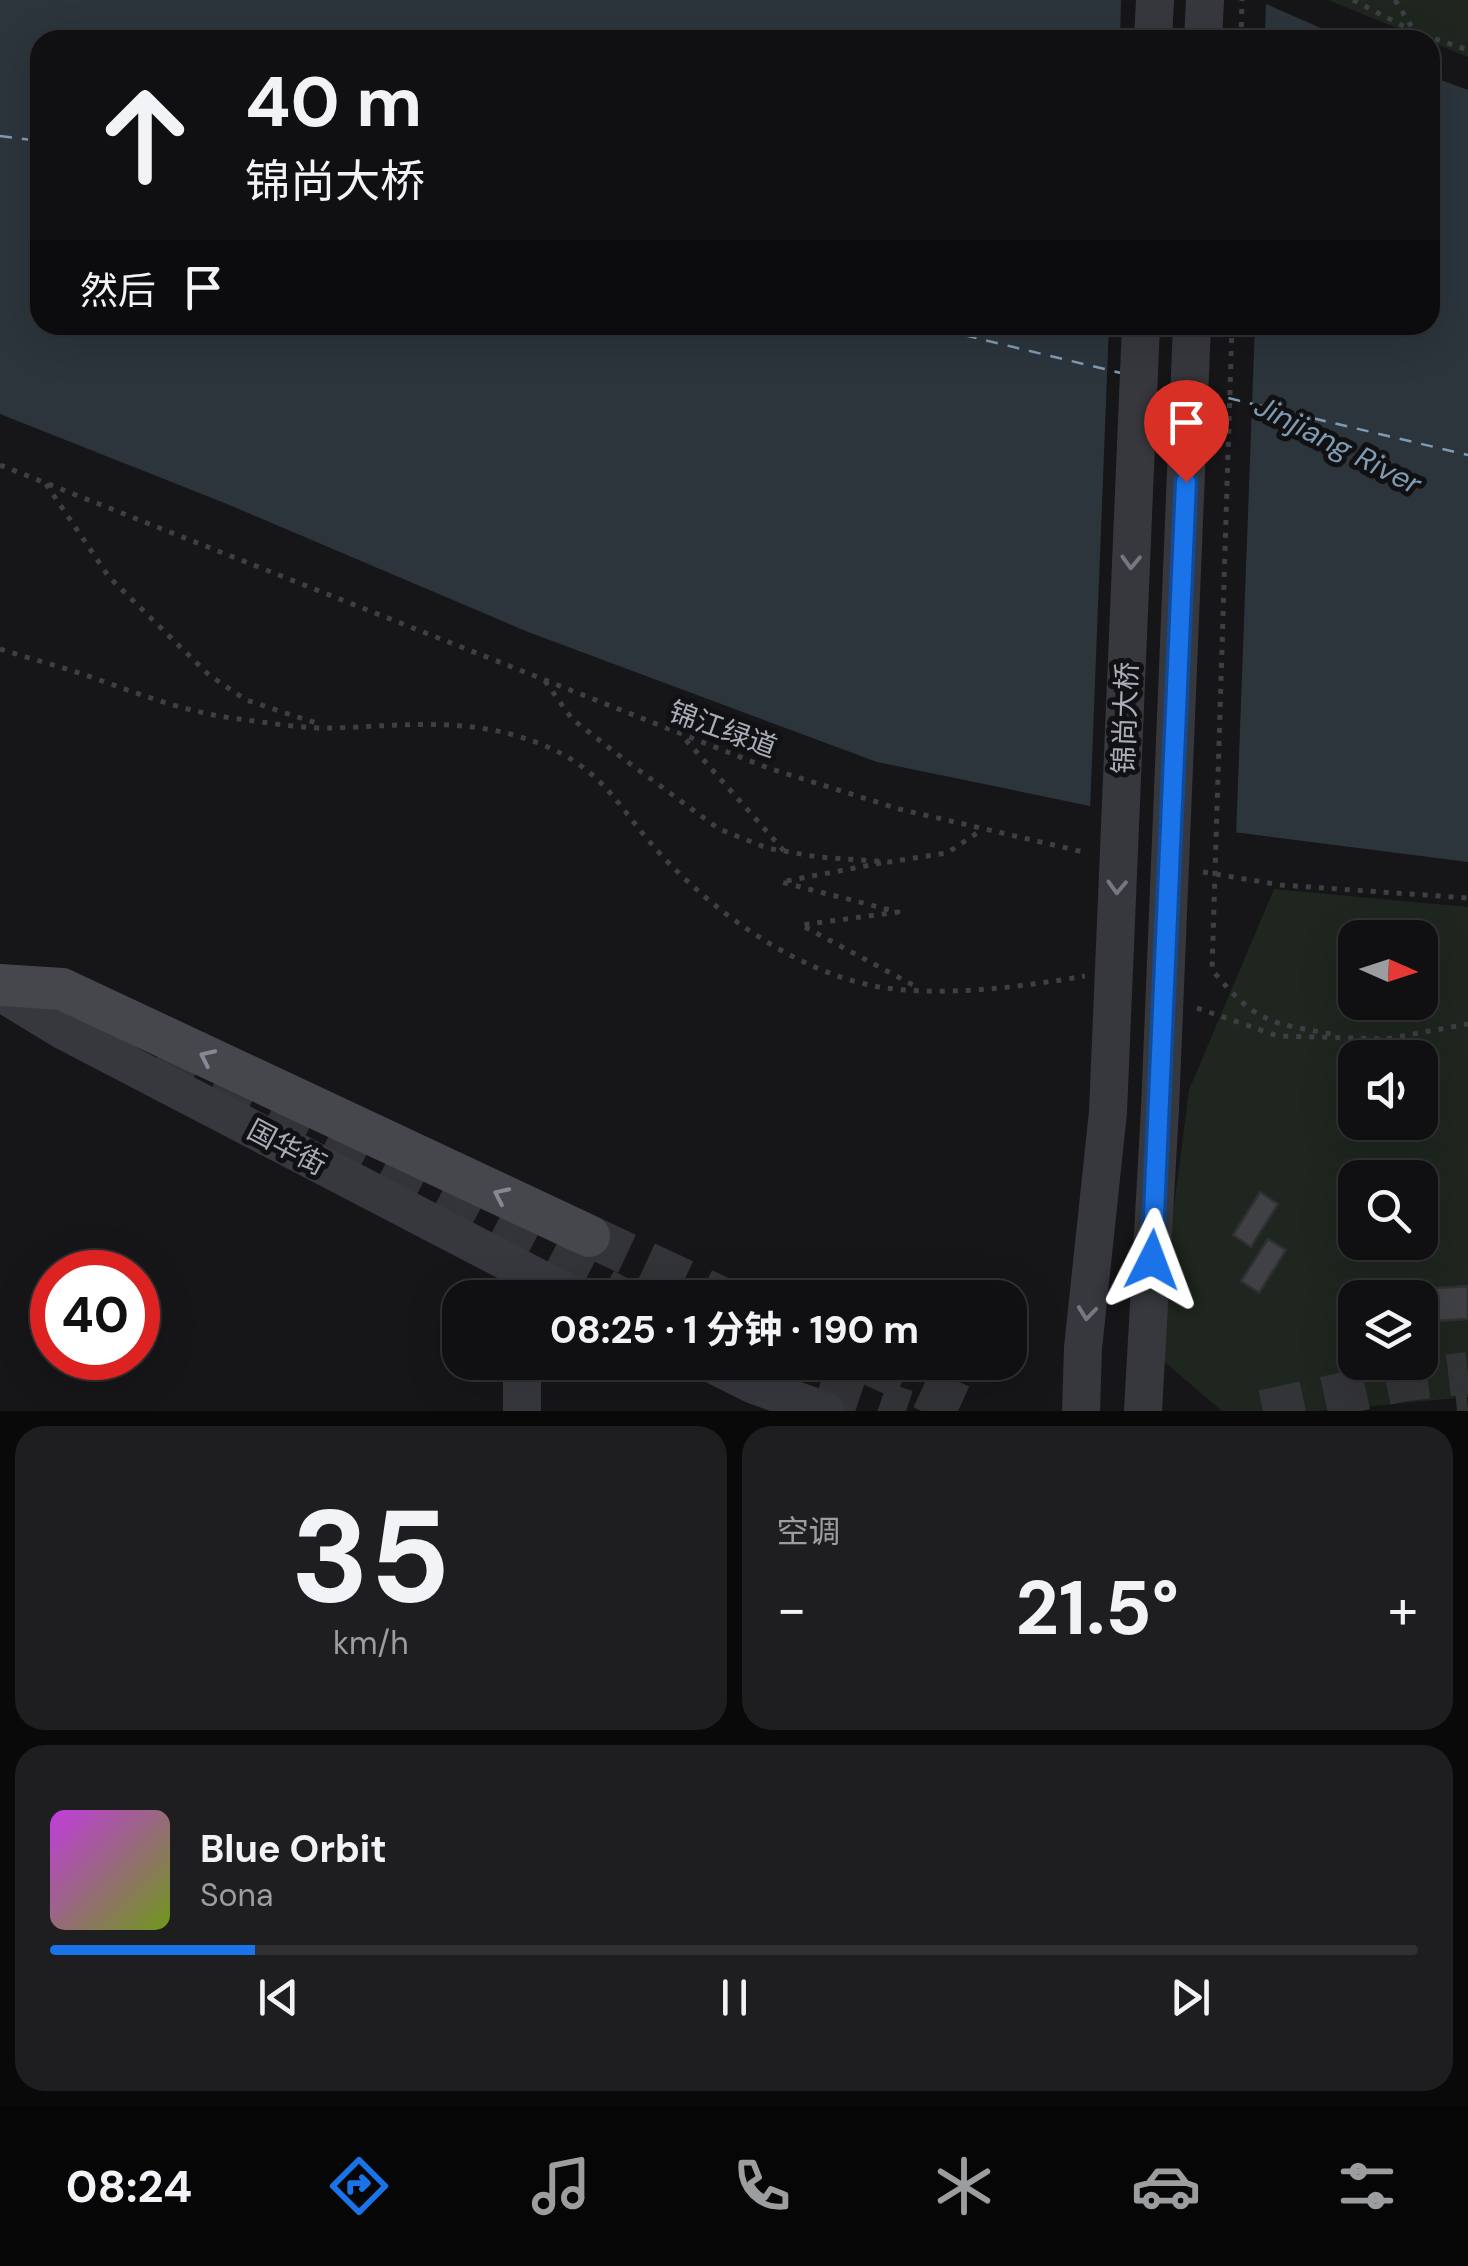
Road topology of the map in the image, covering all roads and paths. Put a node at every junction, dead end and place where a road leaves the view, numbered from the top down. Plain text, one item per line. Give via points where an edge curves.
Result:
1 (1155, 0) edge
2 (1205, 0) edge
3 (1242, 0) edge
4 (1353, 0) edge
5 (1395, 0) edge
6 (1154, 30) edge
7 (1204, 30) edge
8 (1241, 30) edge
9 (1411, 30) edge
10 (1414, 30) edge
11 (1440, 40) edge
12 (1468, 50) edge
13 (1141, 335) edge
14 (1192, 335) edge
15 (1232, 335) edge
16 (0, 465) edge
17 (44, 482) junction
18 (0, 650) edge
19 (544, 679) junction
20 (332, 728) junction
21 (684, 738) junction
22 (983, 828) junction
23 (784, 851) junction
24 (1101, 856) dead end
25 (889, 862) junction
26 (1191, 870) dead end
27 (1468, 898) edge
28 (1094, 974) dead end
29 (0, 988) edge
30 (918, 988) junction
31 (1186, 1004) dead end
32 (1468, 1024) edge
33 (1354, 1038) junction
34 (590, 1236) tunnel mouth
35 (515, 1280) edge
36 (522, 1380) edge
37 (744, 1380) edge
38 (522, 1411) edge
39 (826, 1411) edge
40 (1081, 1411) edge
41 (1143, 1411) edge

1 - 6 street
2 - 7 street
3 - 8 path
4 - 9 path
5 - 10 path
11 - 12 path
13 -> 40 street, 锦尚大桥 via 1108,1112
14 - 41 street, 锦尚大桥
15 - 33 path via 1212,970 1237,1000 1271,1023
16 - 17 path, 锦江绿道
17 - 19 path, 锦江绿道
17 - 20 path via 109,577 209,676 246,700
18 - 20 path via 172,707
19 - 21 path, 锦江绿道
19 - 23 path via 572,719 719,829
20 - 30 path via 487,726 540,743 584,764 662,856 720,910 818,968 875,986
21 - 22 path, 锦江绿道 via 899,809
21 - 23 path
22 - 24 path, 锦江绿道
22 - 25 path via 947,853
23 - 25 path
25 - 30 path via 781,882 898,912 801,925
26 - 27 path
28 - 30 path
34 -> 29 main road via 62,990
29 - 35 street, 国华街 via 64,1031
31 - 33 path via 1278,1036
32 - 33 path
36 - 38 street
37 - 39 street

